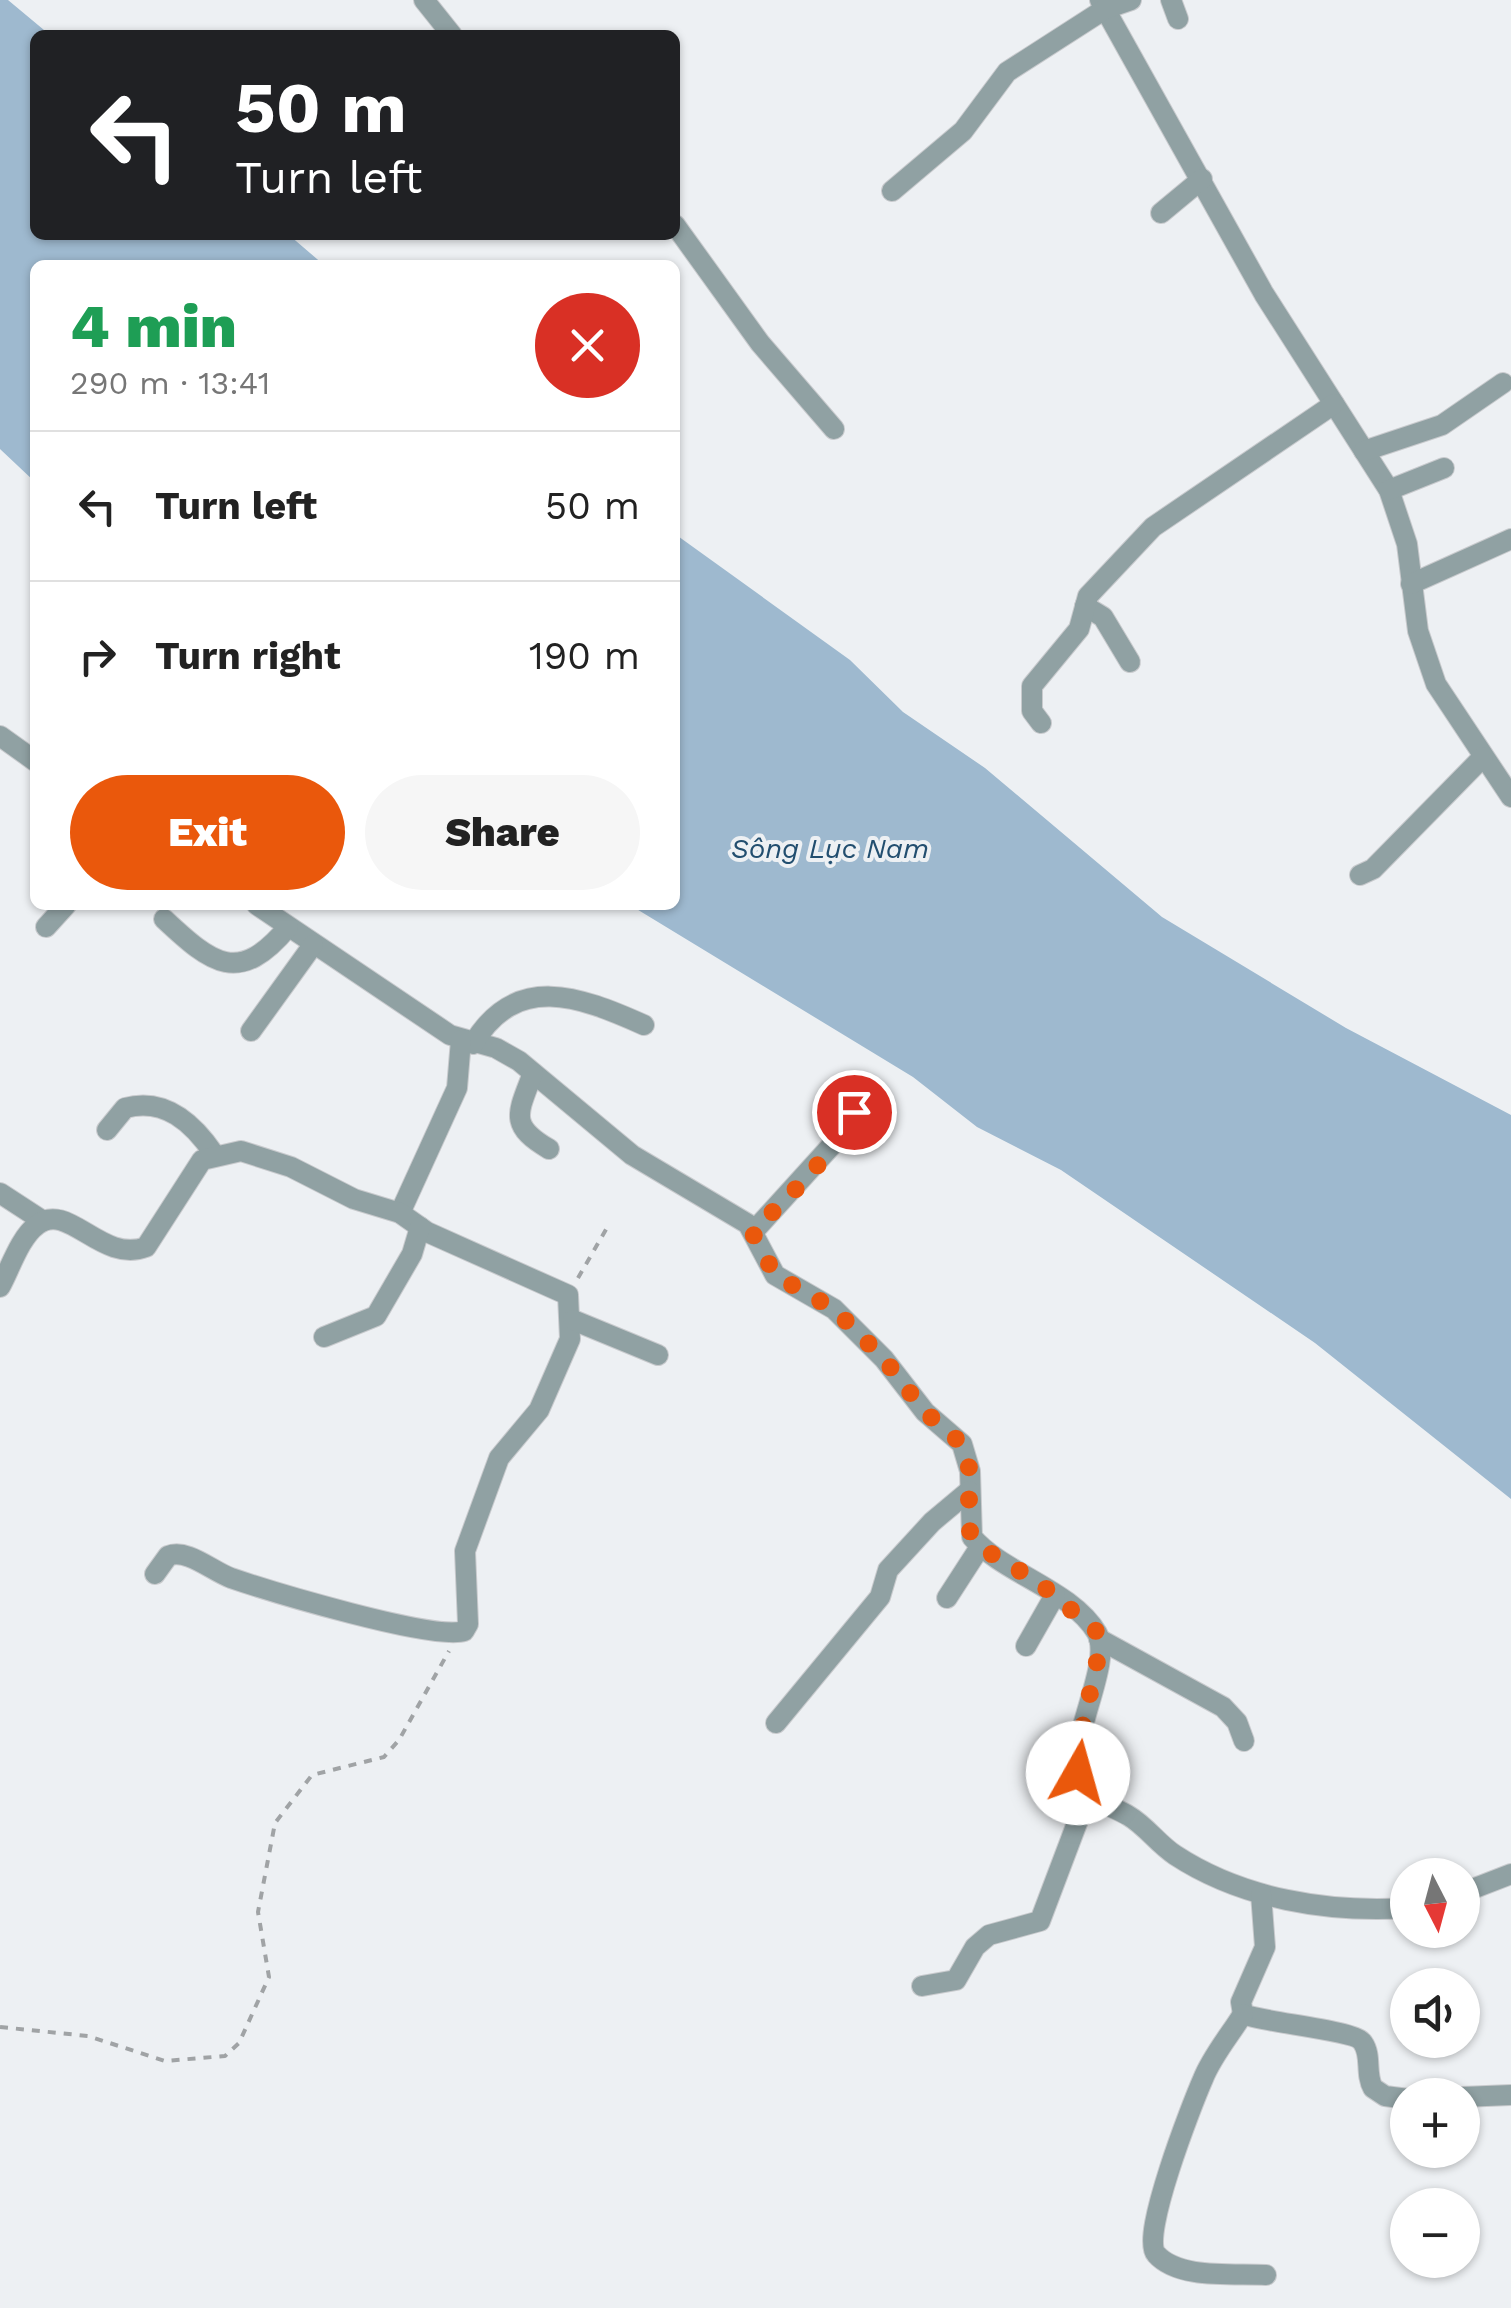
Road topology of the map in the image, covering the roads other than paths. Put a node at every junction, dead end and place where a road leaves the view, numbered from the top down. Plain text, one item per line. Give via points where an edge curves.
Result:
1 (424, 0) edge
2 (1130, 0) edge
3 (1102, 4) edge
4 (448, 30) edge
5 (1202, 179) junction
6 (892, 192) dead end
7 (1160, 212) dead end
8 (680, 232) edge
9 (1503, 383) dead end
10 (1334, 404) junction
11 (834, 428) dead end
12 (1364, 451) junction
13 (1444, 468) dead end
14 (1389, 490) junction
15 (1511, 540) edge
16 (1411, 584) junction
17 (1085, 606) junction
18 (1130, 662) dead end
19 (1041, 724) dead end
20 (0, 736) edge
21 (30, 757) edge
22 (1483, 757) junction
23 (1511, 796) edge
24 (1360, 875) dead end
25 (61, 910) edge
26 (264, 910) edge
27 (164, 919) dead end
28 (46, 927) dead end
29 (288, 927) junction
30 (313, 945) junction
31 (644, 1025) dead end
32 (252, 1030) dead end
33 (467, 1042) junction
34 (534, 1073) junction
35 (866, 1090) dead end
36 (106, 1130) dead end
37 (549, 1149) dead end
38 (214, 1154) junction
39 (0, 1193) edge
40 (400, 1213) junction
41 (43, 1221) junction
42 (420, 1227) junction
43 (752, 1232) junction
44 (0, 1287) edge
45 (573, 1320) junction
46 (324, 1337) dead end
47 (658, 1355) dead end
48 (969, 1491) junction
49 (980, 1547) junction
50 (155, 1574) dead end
51 (1056, 1595) junction
52 (948, 1598) dead end
53 (1099, 1640) junction
54 (1026, 1646) dead end
55 (776, 1723) dead end
56 (1244, 1741) dead end
57 (1088, 1794) junction
58 (1511, 1874) edge
59 (1480, 1887) edge
60 (1262, 1894) junction
61 (1390, 1908) edge
62 (922, 1986) dead end
63 (1243, 2014) junction
64 (1511, 2095) edge
65 (1480, 2096) edge
66 (1390, 2097) edge
67 (1266, 2275) dead end

1 - 4 street
2 - 3 street
3 - 5 street
3 - 6 street via 1007,72 962,130
5 - 7 street
5 - 10 street
8 - 11 street via 760,343
9 - 12 street via 1442,425
10 - 12 street
10 - 17 street via 1153,527
12 - 14 street
13 - 14 street
14 - 16 street via 1407,544
15 - 16 street
16 - 22 street via 1436,684
17 - 18 street via 1102,616
17 - 19 street via 1079,629 1032,686 1032,711
20 - 21 street
22 - 23 street
22 - 24 street
25 - 28 street
26 - 29 street
27 - 29 street via 202,955 226,962 258,958
29 - 30 street
30 - 32 street
30 - 33 street
31 - 33 street via 572,1000 528,997 498,1010
33 - 34 street via 503,1050
33 - 40 street via 457,1088
34 - 37 street via 519,1122 523,1134
34 - 43 street via 632,1154 732,1213
35 - 43 street via 842,1134
36 - 38 street via 125,1108 151,1105 184,1120
38 - 40 street via 262,1156
38 - 41 street via 194,1169 146,1247 123,1252 62,1218
39 - 41 street
40 - 42 street
41 - 44 street
42 - 45 street via 568,1296
42 - 46 street via 376,1316
43 - 48 street via 775,1275 834,1309 962,1444
45 - 47 street
45 - 50 street via 539,1410 490,1476 465,1551 468,1624 458,1634 230,1577 181,1554 168,1556
48 - 49 street via 968,1528
48 - 55 street via 888,1570 880,1597
49 - 51 street
49 - 52 street
51 - 53 street
51 - 54 street
53 - 56 street via 1223,1707
53 - 57 street via 1077,1752
57 - 60 street via 1132,1818 1179,1858
57 - 62 street via 1040,1921 988,1935 956,1980
58 - 59 street
60 - 61 street via 1344,1909
60 - 63 street via 1264,1947 1241,2002
63 - 66 street via 1361,2039 1374,2088
63 - 67 street via 1204,2076 1158,2205 1151,2245 1178,2269
64 - 65 street

